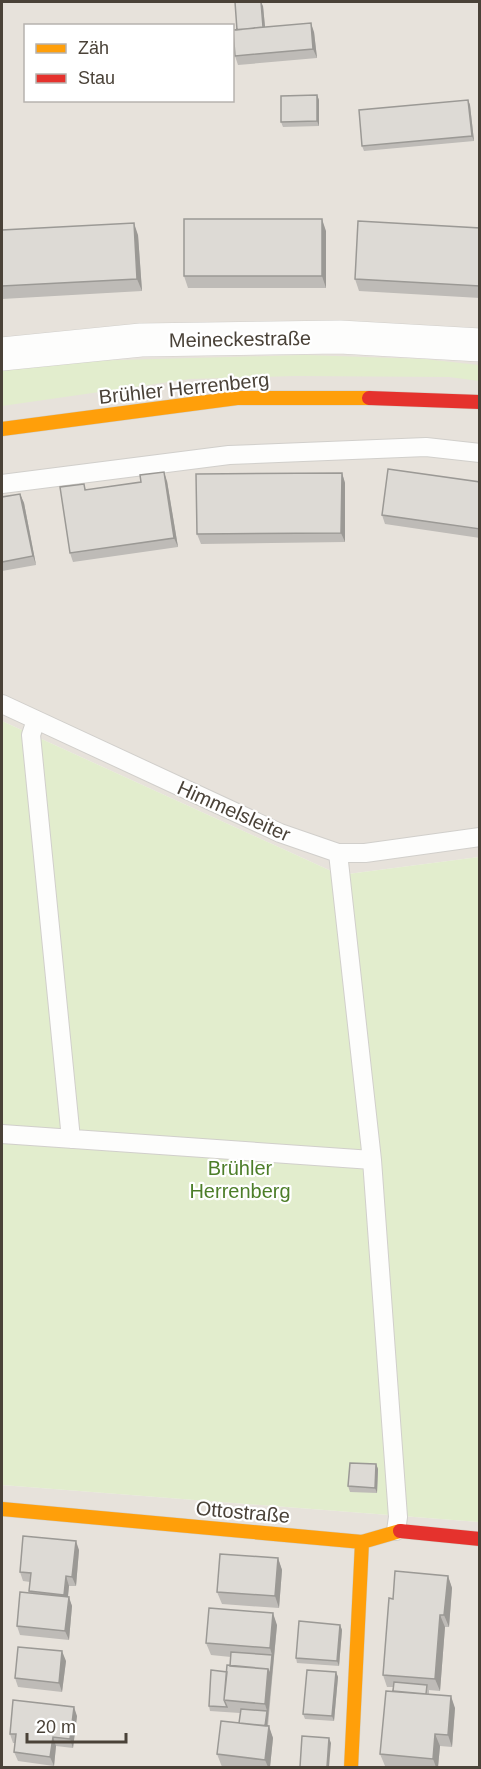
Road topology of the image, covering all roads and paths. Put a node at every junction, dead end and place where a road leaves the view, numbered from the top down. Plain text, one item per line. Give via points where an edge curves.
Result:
1 (480, 345) edge
2 (2, 354) edge
3 (480, 402) edge
4 (2, 429) edge
5 (480, 453) edge
6 (2, 484) edge
7 (2, 704) edge
8 (36, 720) junction
9 (480, 837) edge
10 (338, 854) junction
11 (2, 1134) edge
12 (71, 1139) junction
13 (372, 1160) junction
14 (2, 1509) edge
15 (396, 1531) junction
16 (480, 1539) edge
17 (362, 1542) junction
18 (351, 1767) edge

1 - 2 street, Meineckestraße via 340,337 141,340
3 - 4 street, Brühler Herrenberg via 237,398
5 - 6 lane via 426,447 229,455
7 - 8 lane, Himmelsleiter
8 - 10 lane, Himmelsleiter via 280,834
8 - 12 lane via 31,735
9 - 10 lane, Himmelsleiter
10 - 13 lane
11 - 12 lane
12 - 13 lane
13 - 15 lane
14 - 17 street, Ottostraße
15 - 16 street, Ottostraße
15 - 17 street, Ottostraße
17 - 18 street

